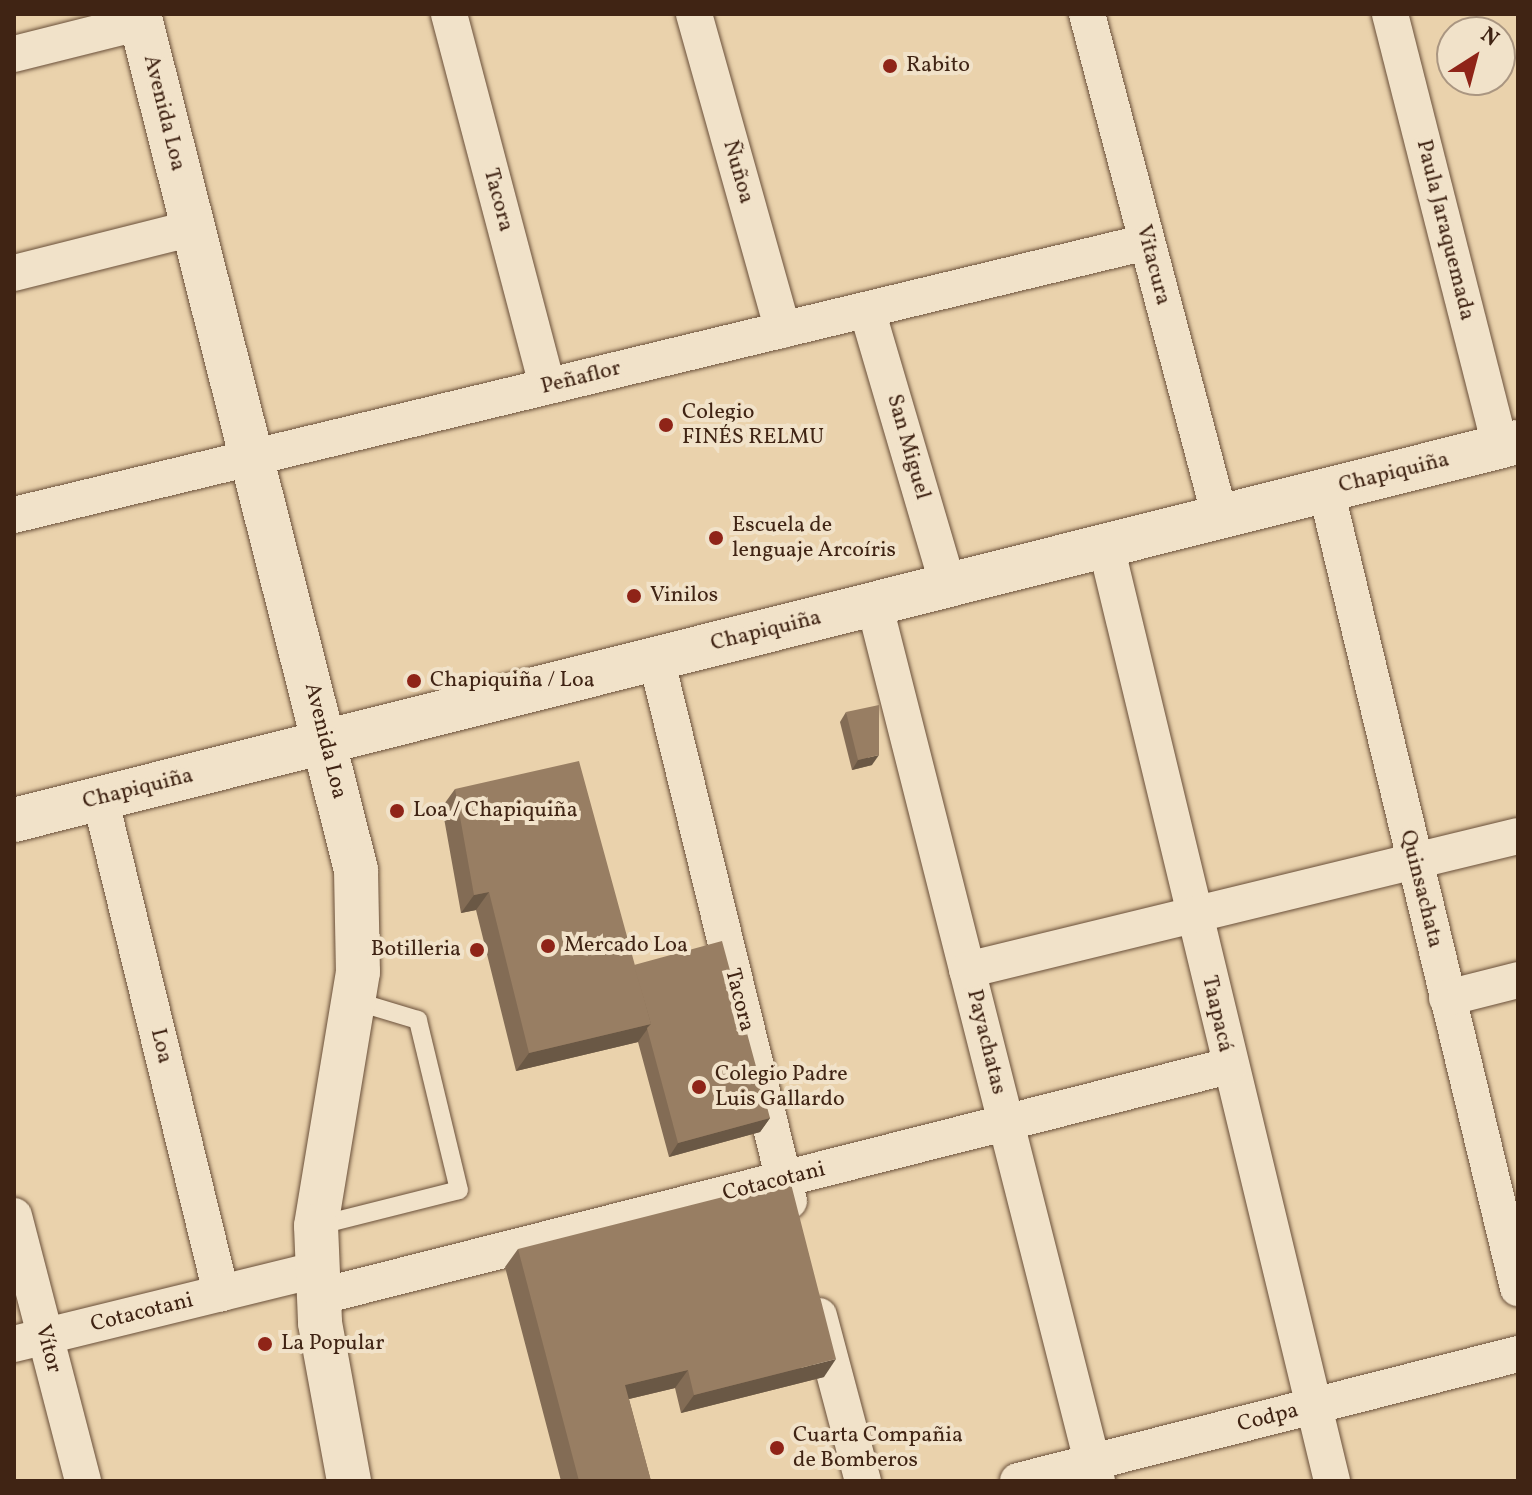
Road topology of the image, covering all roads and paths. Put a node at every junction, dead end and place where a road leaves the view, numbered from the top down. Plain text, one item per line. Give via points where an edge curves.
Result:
1 (449, 14) edge
2 (694, 14) edge
3 (1087, 14) edge
4 (1390, 14) edge
5 (140, 18) edge
6 (14, 54) edge
7 (193, 228) junction
8 (1147, 242) junction
9 (14, 273) edge
10 (867, 310) junction
11 (783, 330) junction
12 (547, 386) junction
13 (1509, 444) edge
14 (252, 458) junction
15 (1326, 490) junction
16 (14, 515) edge
17 (1220, 517) junction
18 (1106, 546) junction
19 (948, 585) junction
20 (874, 603) junction
21 (656, 658) junction
22 (325, 741) junction
23 (100, 798) junction
24 (14, 820) edge
25 (1518, 836) edge
26 (1414, 862) junction
27 (1193, 915) junction
28 (967, 970) junction
29 (1518, 980) edge
30 (1447, 998) junction
31 (355, 1001) junction
32 (1229, 1066) junction
33 (1007, 1122) junction
34 (783, 1179) junction
35 (14, 1216) edge
36 (316, 1226) junction
37 (799, 1240) edge
38 (317, 1284) junction
39 (811, 1285) edge
40 (1518, 1288) edge
41 (221, 1293) junction
42 (30, 1340) edge
43 (1518, 1354) edge
44 (1314, 1406) junction
45 (1094, 1472) edge
46 (83, 1481) edge
47 (349, 1481) edge
48 (863, 1481) edge
49 (1018, 1481) edge
50 (1332, 1481) edge

1 - 12 street, Tacora
2 - 11 street, Ñuñoa
3 - 8 street, Vitacura
4 - 13 street, Paula Jaraquemada
5 - 6 street
5 - 7 street, Avenida Loa
7 - 9 street
7 - 14 street, Avenida Loa
8 - 10 street, Peñaflor
8 - 17 street, Vitacura
10 - 11 street, Peñaflor
10 - 19 street, San Miguel
11 - 12 street, Peñaflor
12 - 14 street, Peñaflor
13 - 15 street, Chapiquiña
14 - 16 street, Peñaflor
14 - 22 street, Avenida Loa
15 - 17 street, Chapiquiña
15 - 26 street, Quinsachata
17 - 18 street, Chapiquiña
18 - 19 street, Chapiquiña
18 - 27 street, Taapacá
19 - 20 street, Chapiquiña
20 - 21 street, Chapiquiña
20 - 28 street, Payachatas
21 - 22 street, Chapiquiña
21 - 34 street, Tacora
22 - 23 street, Chapiquiña
22 - 31 street, Avenida Loa via 356,870
23 - 24 street, Chapiquiña
23 - 41 street, Loa
25 - 26 street
26 - 27 street
26 - 30 street, Quinsachata
27 - 28 street
27 - 32 street, Taapacá
28 - 33 street, Payachatas
29 - 30 street
30 - 40 street, Quinsachata
31 - 36 street, Avenida Loa
31 - 36 lane via 418,1020 459,1190
32 - 33 street, Cotacotani
32 - 44 street, Taapacá
33 - 34 street, Cotacotani
33 - 45 street, Payachatas
34 - 37 street, Tacora
34 - 38 street, Cotacotani
35 - 42 street, Vítor
36 - 38 street, Avenida Loa
38 - 41 street, Cotacotani
38 - 47 street, Avenida Loa
39 - 48 street
41 - 42 street, Cotacotani
42 - 46 street, Vítor
43 - 44 street, Codpa
44 - 45 street, Codpa
44 - 50 street, Taapacá
45 - 49 street, Codpa

